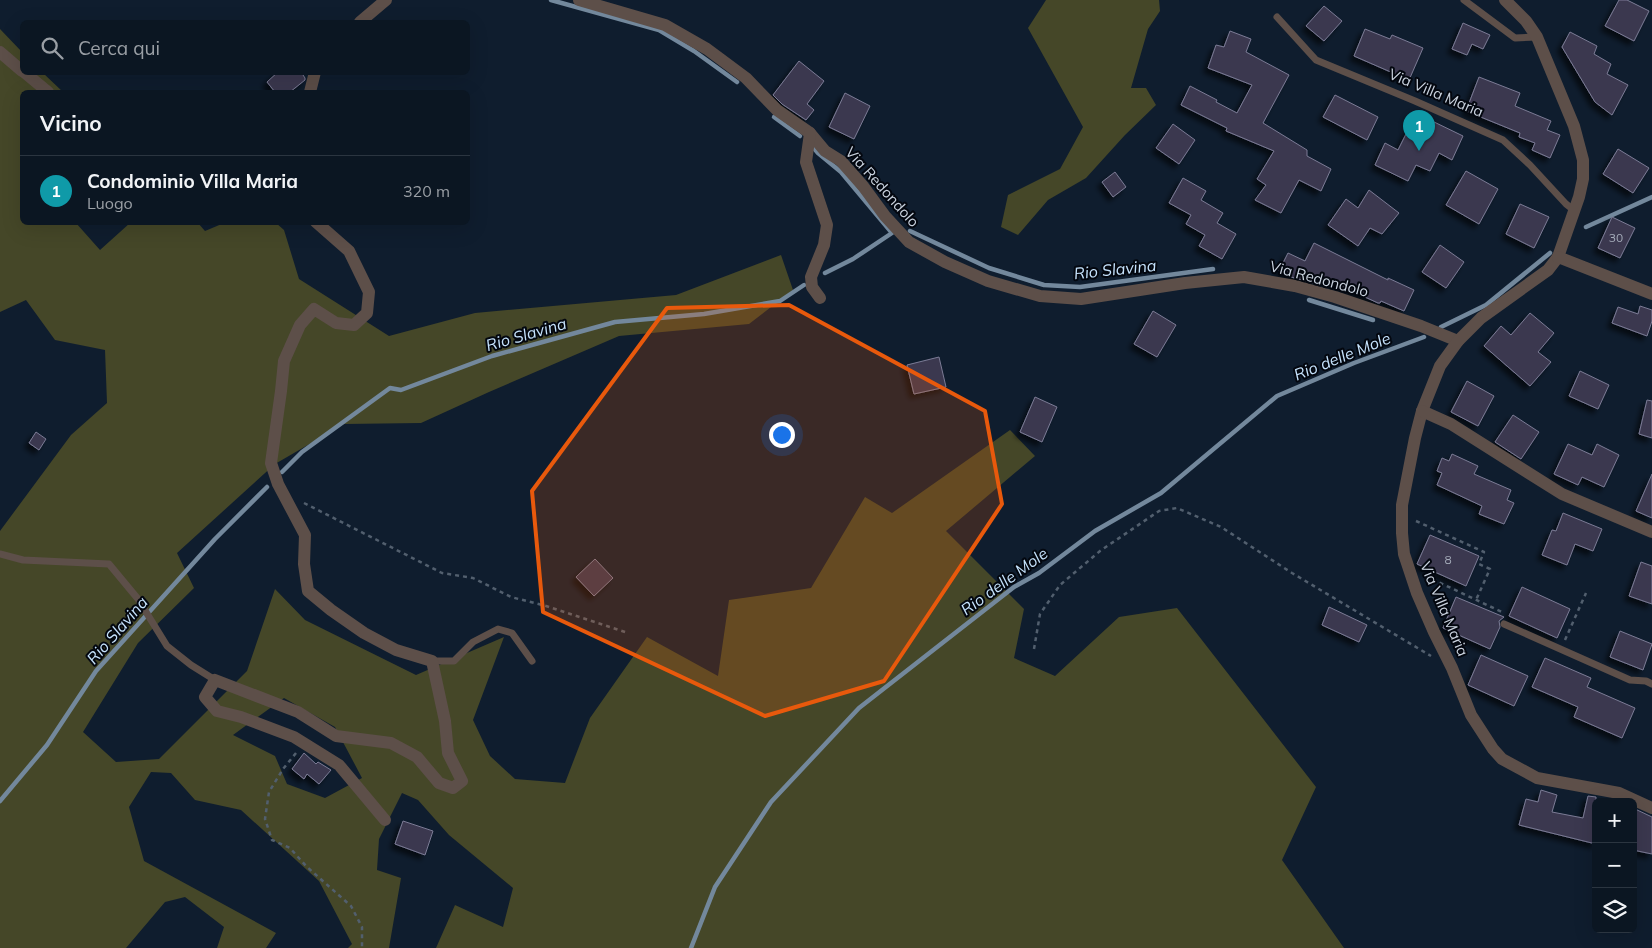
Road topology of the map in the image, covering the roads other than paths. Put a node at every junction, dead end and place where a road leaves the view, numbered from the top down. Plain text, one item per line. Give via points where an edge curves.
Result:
1 (386, 0) edge
2 (579, 0) edge
3 (1464, 0) edge
4 (1505, 0) edge
5 (1277, 17) dead end
6 (362, 20) edge
7 (1537, 37) junction
8 (0, 52) edge
9 (20, 69) edge
10 (27, 75) edge
11 (314, 75) edge
12 (46, 90) edge
13 (310, 90) edge
14 (810, 133) junction
15 (1575, 210) junction
16 (319, 225) edge
17 (1558, 257) junction
18 (1652, 294) edge
19 (820, 298) dead end
20 (1458, 341) junction
21 (1422, 411) junction
22 (1652, 532) edge
23 (0, 554) edge
24 (1504, 624) road end
25 (432, 661) junction
26 (532, 661) dead end
27 (214, 680) junction
28 (1652, 684) edge
29 (1652, 808) edge
30 (385, 820) dead end

1 - 6 street
2 - 14 street, Via Redondolo via 665,25 707,49 746,78 777,110
3 - 7 lane via 1515,38
4 - 7 street, Via Villa Maria
5 - 15 lane, Via Villa Maria via 1316,60 1503,140
7 - 15 street, Via Villa Maria via 1574,126 1583,160
8 - 9 street
10 - 12 street
11 - 13 street
14 - 19 street via 806,162 828,225 811,278 812,287
14 - 20 street, Via Redondolo via 825,151 841,161 909,242 945,262 996,283 1040,296 1081,299 1244,277 1335,297
15 - 17 street, Via Villa Maria
16 - 25 street via 349,251 369,292 368,313 354,325 336,323 314,308 300,326 284,361 271,463 278,484 305,535 304,564 308,591 364,633 396,650
17 - 18 street
17 - 20 street, Via Villa Maria via 1542,275 1481,318
20 - 21 street, Via Villa Maria via 1440,366
21 - 22 street via 1451,424 1562,494
21 - 29 street, Via Villa Maria via 1404,496 1404,554 1471,715 1502,760 1537,778 1619,793
23 - 27 lane via 23,560 109,564 138,599 167,646
24 - 28 lane via 1630,680
25 - 26 lane via 454,661 473,642 498,629 512,633
25 - 27 street via 445,721 448,753 462,781 453,788 439,783 417,757 391,743 336,736 298,712
27 - 30 street via 205,697 217,711 294,737 338,765

